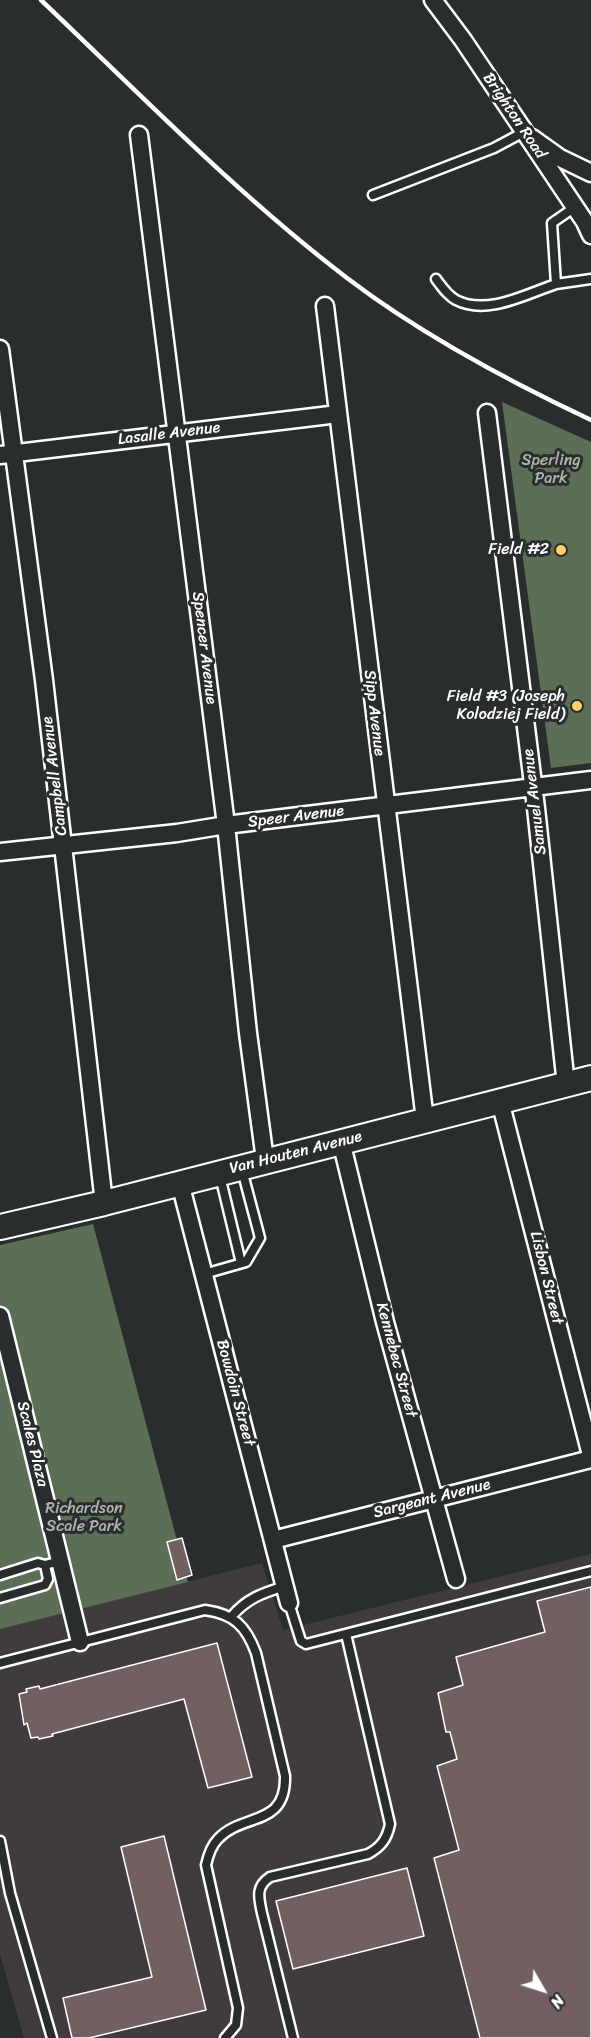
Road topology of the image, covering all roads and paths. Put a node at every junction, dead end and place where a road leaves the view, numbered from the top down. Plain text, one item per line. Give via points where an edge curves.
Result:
1 (433, 0) edge
2 (524, 132) junction
3 (139, 135) dead end
4 (591, 173) edge
5 (373, 195) dead end
6 (575, 207) junction
7 (591, 235) edge
8 (436, 279) dead end
9 (591, 279) edge
10 (556, 284) junction
11 (325, 306) dead end
12 (0, 349) edge
13 (487, 413) dead end
14 (338, 414) junction
15 (178, 433) junction
16 (6, 454) edge
17 (591, 780) edge
18 (534, 787) junction
19 (386, 806) junction
20 (226, 825) junction
21 (63, 844) junction
22 (0, 852) edge
23 (591, 1078) edge
24 (566, 1085) junction
25 (500, 1101) junction
26 (425, 1120) junction
27 (341, 1141) junction
28 (265, 1160) junction
29 (230, 1169) junction
30 (180, 1183) junction
31 (104, 1203) junction
32 (0, 1227) edge
33 (241, 1263) junction
34 (204, 1274) junction
35 (0, 1316) edge
36 (591, 1457) edge
37 (434, 1499) junction
38 (273, 1540) junction
39 (52, 1563) junction
40 (591, 1571) edge
41 (0, 1575) edge
42 (456, 1579) dead end
43 (287, 1595) junction
44 (0, 1598) edge
45 (231, 1617) junction
46 (346, 1634) junction
47 (80, 1642) junction
48 (0, 1663) edge
49 (0, 1841) edge
50 (52, 2038) edge
51 (225, 2038) edge
52 (293, 2038) edge

1 - 2 street, Brighton Road
2 - 4 street
2 - 5 lane via 494,148
2 - 6 street, Brighton Road
3 - 15 street, Spencer Avenue
6 - 7 street, Brighton Road
6 - 10 lane via 552,223
8 - 10 lane via 454,299 492,306
9 - 10 lane
11 - 14 street, Sipp Avenue
12 - 16 street, Campbell Avenue
13 - 18 street, Samuel Avenue
14 - 15 street, Lasalle Avenue
14 - 19 street, Sipp Avenue
15 - 16 street, Lasalle Avenue
15 - 20 street, Spencer Avenue
16 - 21 street, Campbell Avenue via 44,680
17 - 18 street, Speer Avenue
18 - 19 street, Speer Avenue
18 - 24 street, Samuel Avenue
19 - 20 street, Speer Avenue
19 - 26 street, Sipp Avenue
20 - 21 street, Speer Avenue
20 - 28 street, Spencer Avenue
21 - 22 street, Speer Avenue
21 - 31 street, Campbell Avenue
23 - 24 main road, Van Houten Avenue
24 - 25 main road, Van Houten Avenue
25 - 26 main road, Van Houten Avenue
25 - 36 street, Lisbon Street
26 - 27 main road, Van Houten Avenue
27 - 28 main road, Van Houten Avenue
27 - 37 street, Kennebec Street
28 - 29 main road, Van Houten Avenue
29 - 30 main road, Van Houten Avenue
29 - 33 lane
29 - 33 lane via 260,1238 246,1262
30 - 31 main road, Van Houten Avenue
30 - 34 street, Bowdoin Street
31 - 32 main road, Van Houten Avenue
33 - 34 lane
34 - 38 street, Bowdoin Street
35 - 39 street, Scales Plaza
36 - 37 street, Sargeant Avenue
37 - 38 street, Sargeant Avenue
37 - 42 street, Kennebec Street
38 - 43 street, Bowdoin Street
39 - 41 lane via 38,1563
39 - 44 lane via 45,1585
39 - 47 street, Scales Plaza
40 - 46 lane
43 - 45 lane via 257,1595
43 - 46 lane via 301,1641 306,1644
45 - 47 lane via 205,1610
45 - 51 lane via 244,1629 256,1653 285,1787 271,1813 234,1827 217,1840 206,1865 238,2008 236,2025
46 - 52 lane via 390,1824 379,1848 368,1854 262,1882 258,1892 262,1913
47 - 48 lane
49 - 50 lane via 10,1893

